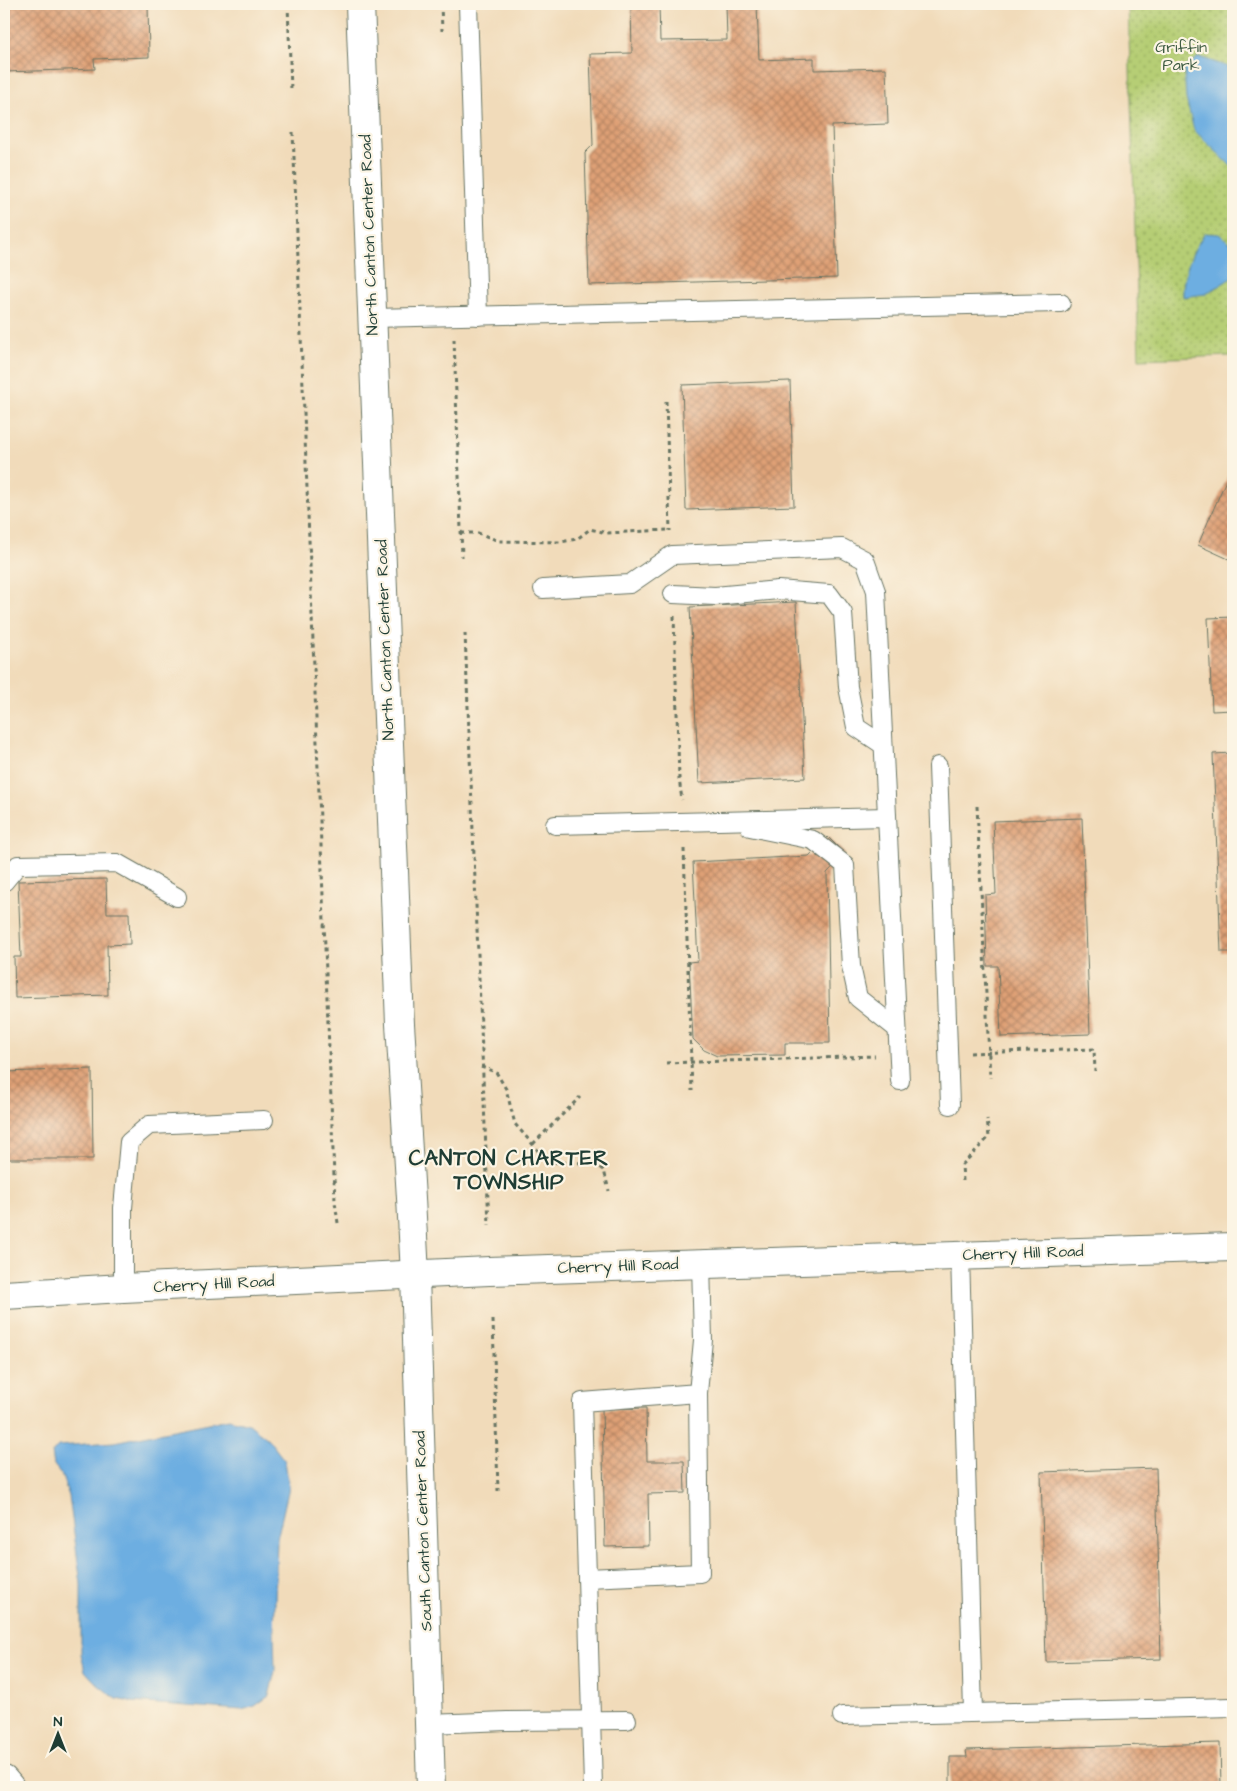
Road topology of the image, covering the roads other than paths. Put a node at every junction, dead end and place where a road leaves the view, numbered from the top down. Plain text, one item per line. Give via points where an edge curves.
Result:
1 (360, 4) edge
2 (468, 4) edge
3 (1061, 303) dead end
4 (478, 316) junction
5 (372, 318) junction
6 (543, 589) dead end
7 (673, 594) dead end
8 (883, 745) junction
9 (938, 766) dead end
10 (887, 817) junction
11 (718, 821) junction
12 (554, 825) dead end
13 (4, 882) edge
14 (176, 897) dead end
15 (897, 1030) junction
16 (900, 1081) dead end
17 (950, 1104) dead end
18 (264, 1120) dead end
19 (1233, 1247) edge
20 (960, 1256) junction
21 (701, 1263) junction
22 (415, 1275) junction
23 (124, 1288) junction
24 (4, 1295) edge
25 (698, 1393) junction
26 (587, 1578) junction
27 (1233, 1707) edge
28 (973, 1712) junction
29 (842, 1716) dead end
30 (591, 1720) junction
31 (627, 1720) dead end
32 (429, 1724) junction
33 (4, 1780) edge
34 (10, 1787) edge
35 (431, 1787) edge
36 (593, 1787) edge

1 - 5 main road, North Canton Center Road
2 - 4 lane
3 - 4 lane
4 - 5 lane
5 - 22 main road, North Canton Center Road via 400,1024
6 - 8 lane via 630,584 672,555 842,548 865,560 876,591
7 - 8 lane via 715,596 778,590 829,594 843,612 848,687 856,726
8 - 10 lane
9 - 17 lane
10 - 11 lane
10 - 15 lane
11 - 12 lane
11 - 15 lane via 813,840 845,865 851,966 858,998
13 - 14 lane via 18,865 117,863
15 - 16 lane
18 - 23 lane via 149,1125 129,1142 124,1208
19 - 20 main road, Cherry Hill Road
20 - 21 main road, Cherry Hill Road
20 - 28 lane
21 - 22 main road, Cherry Hill Road
21 - 25 lane via 702,1340
22 - 23 main road, Cherry Hill Road
22 - 32 main road, South Canton Center Road
23 - 24 main road, Cherry Hill Road
25 - 26 lane via 582,1402
25 - 26 lane via 700,1573
26 - 30 lane
27 - 28 lane
28 - 29 lane
30 - 31 lane
30 - 32 lane
30 - 36 lane
32 - 35 main road, South Canton Center Road
33 - 34 main road

